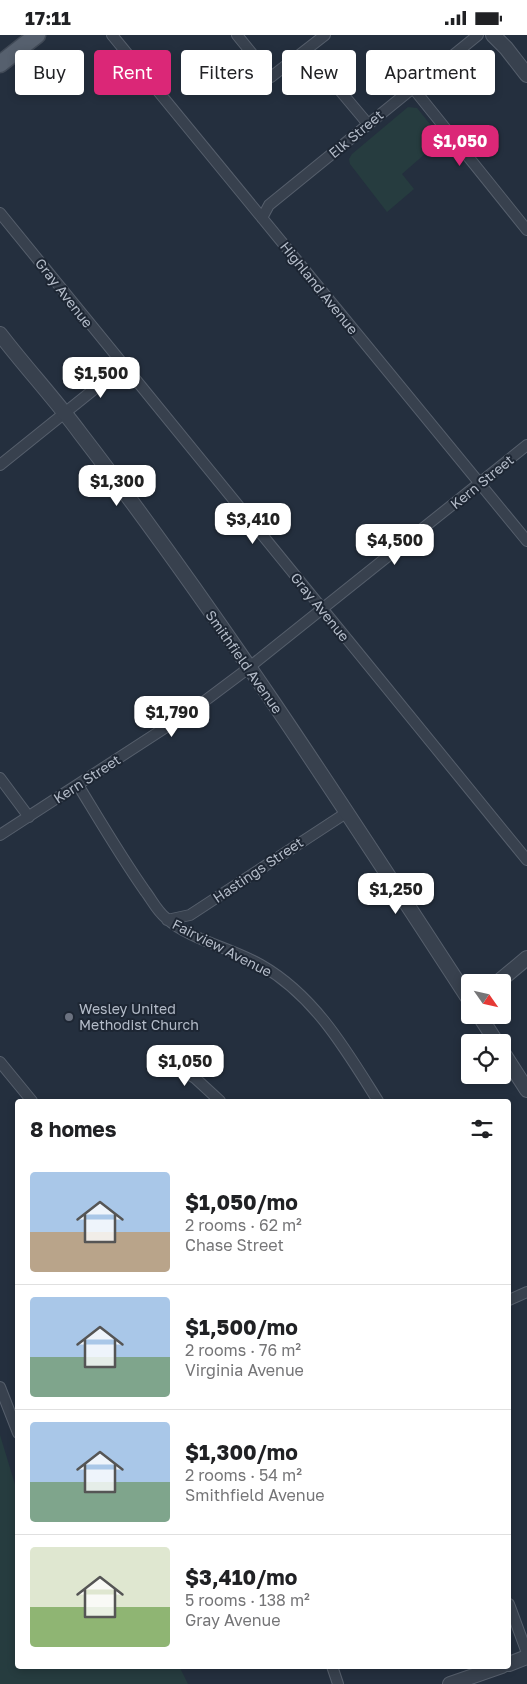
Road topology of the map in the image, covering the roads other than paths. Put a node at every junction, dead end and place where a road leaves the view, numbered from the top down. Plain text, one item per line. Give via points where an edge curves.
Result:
1 (36, 35) edge
2 (112, 35) edge
3 (237, 35) edge
4 (325, 35) edge
5 (478, 35) edge
6 (493, 35) edge
7 (306, 50) edge
8 (460, 50) edge
9 (0, 65) edge
10 (282, 69) edge
11 (527, 75) edge
12 (344, 95) edge
13 (404, 95) edge
14 (419, 95) edge
15 (368, 124) junction
16 (0, 213) edge
17 (262, 218) junction
18 (527, 230) edge
19 (0, 334) edge
20 (123, 366) junction
21 (64, 413) junction
22 (527, 445) edge
23 (0, 465) edge
24 (480, 483) junction
25 (527, 541) edge
26 (322, 609) junction
27 (249, 668) junction
28 (0, 778) edge
29 (78, 785) junction
30 (346, 813) junction
31 (29, 817) junction
32 (0, 835) edge
33 (527, 860) edge
34 (167, 920) junction
35 (527, 958) edge
36 (508, 974) edge
37 (461, 987) edge
38 (161, 1058) dead end
39 (0, 1062) edge
40 (511, 1065) edge
41 (527, 1090) edge
42 (30, 1099) edge
43 (218, 1099) edge
44 (377, 1099) edge
45 (527, 1292) edge
46 (511, 1299) edge
47 (0, 1387) edge
48 (15, 1425) edge
49 (511, 1610) edge
50 (527, 1655) edge
51 (511, 1663) edge
52 (333, 1669) edge
53 (493, 1669) edge
54 (338, 1684) edge
55 (450, 1684) edge

1 - 9 main road
2 - 17 street, Highland Avenue
3 - 10 street via 271,77
4 - 7 street
5 - 8 street, Elk Street
6 - 11 street
12 - 15 street
13 - 15 street, Elk Street
14 - 18 street
15 - 17 street, Elk Street via 269,205
16 - 20 street, Gray Avenue
17 - 24 street, Highland Avenue
19 - 21 street, Smithfield Avenue
20 - 21 street
20 - 26 street, Gray Avenue
21 - 23 street
21 - 27 street, Smithfield Avenue via 124,491
22 - 24 street, Kern Street
24 - 25 street, Highland Avenue
24 - 26 street, Kern Street
26 - 27 street, Kern Street
26 - 33 street, Gray Avenue
27 - 29 street, Kern Street via 194,709
27 - 30 street, Smithfield Avenue
28 - 31 street
29 - 31 street, Kern Street
29 - 34 street, Fairview Avenue
30 - 34 street, Hastings Street via 197,911
30 - 37 street, Smithfield Avenue
31 - 32 street, Kern Street
34 - 44 street, Fairview Avenue via 245,956 282,979 323,1018
35 - 36 street
38 - 43 street via 196,1078
39 - 42 street
40 - 41 street
45 - 46 street
47 - 48 street
49 - 50 street
50 - 51 street
52 - 54 street
53 - 55 street

